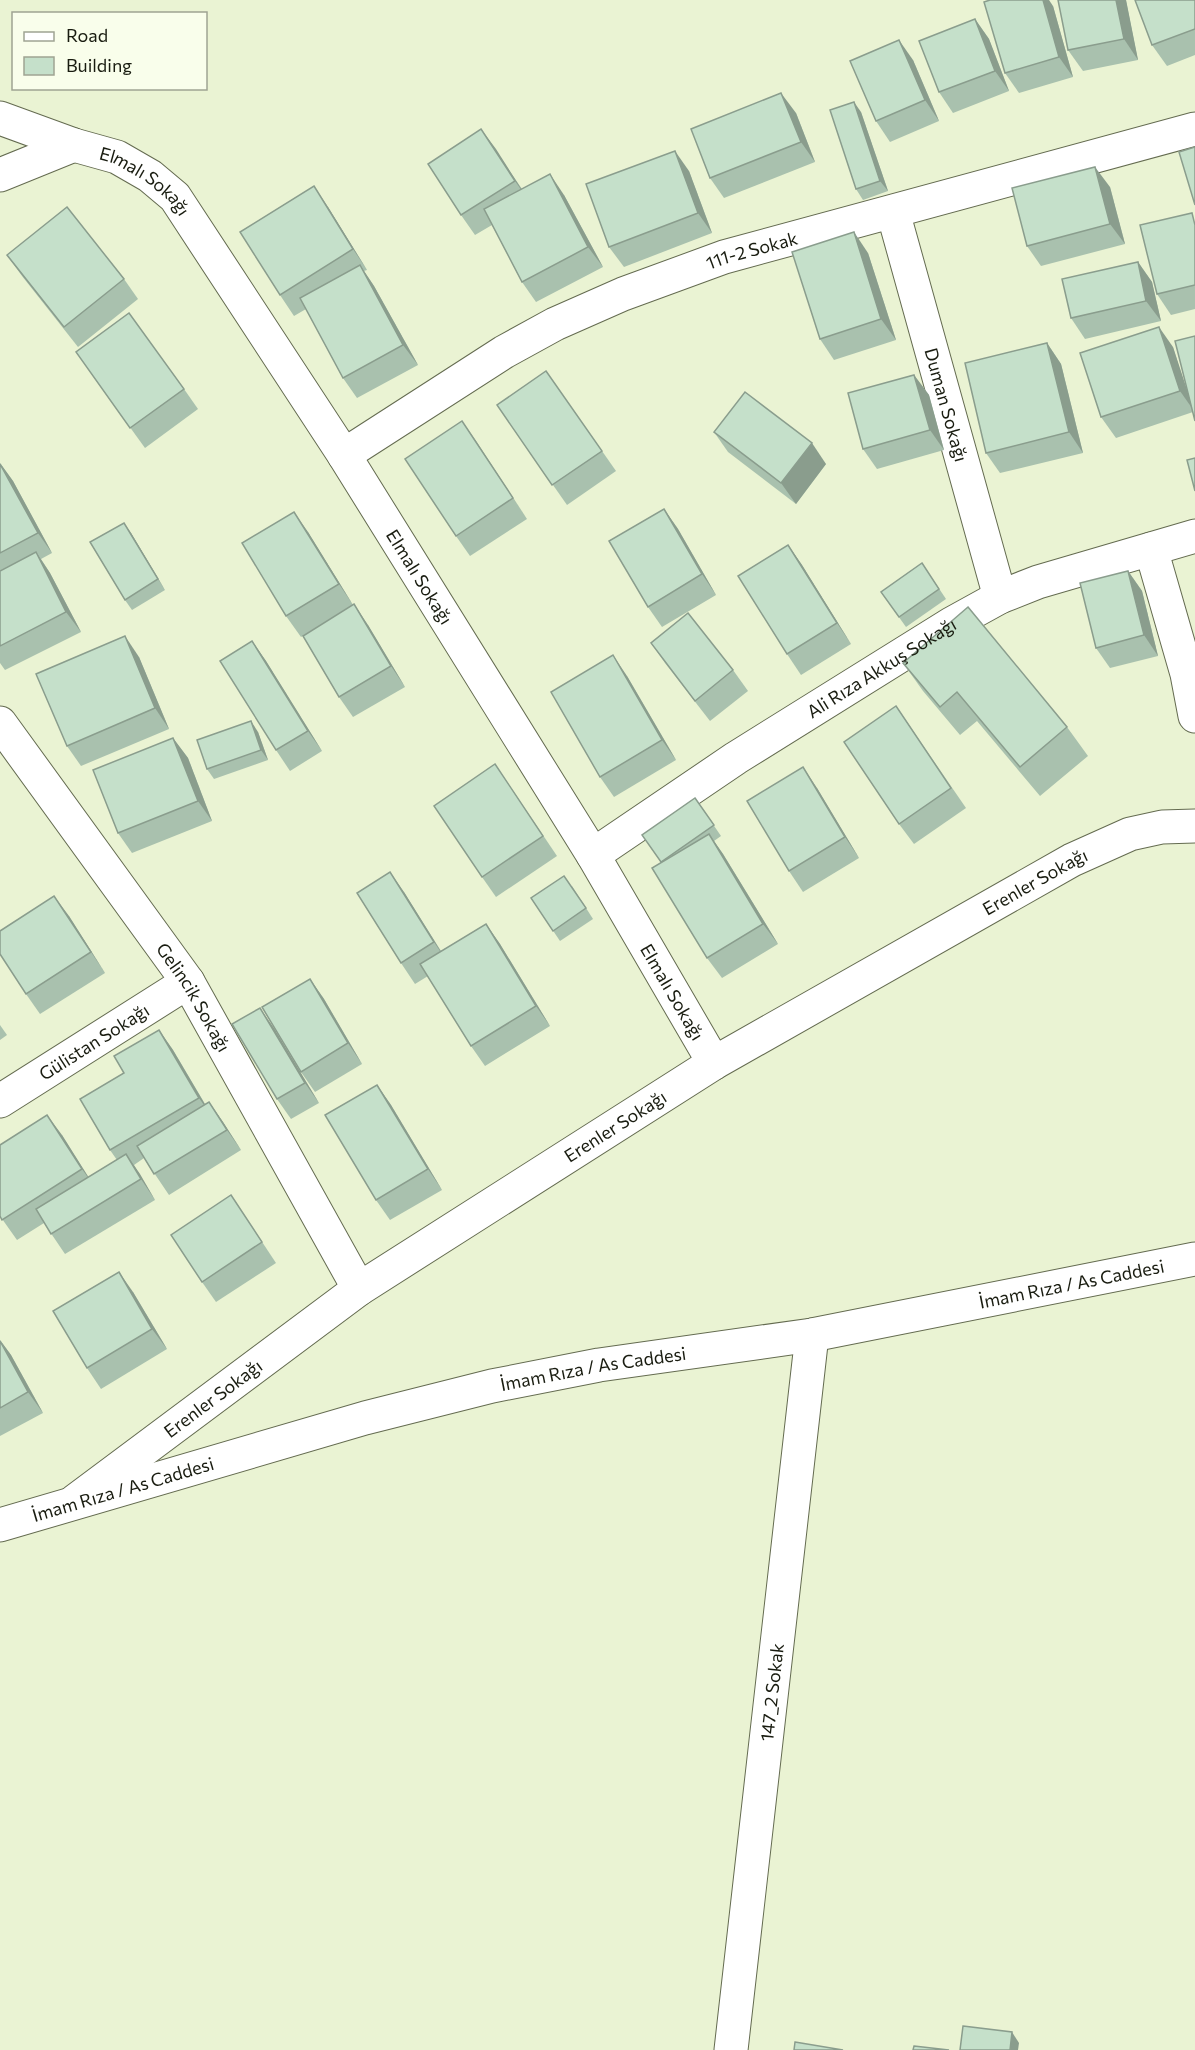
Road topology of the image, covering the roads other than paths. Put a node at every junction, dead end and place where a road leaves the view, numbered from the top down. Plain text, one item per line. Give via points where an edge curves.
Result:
1 (0, 118) edge
2 (1195, 129) edge
3 (74, 145) junction
4 (0, 176) edge
5 (893, 212) junction
6 (344, 455) junction
7 (1195, 536) edge
8 (1151, 549) junction
9 (1000, 597) junction
10 (1195, 716) edge
11 (0, 723) edge
12 (1195, 826) edge
13 (593, 855) junction
14 (188, 982) junction
15 (714, 1063) junction
16 (0, 1101) edge
17 (1195, 1259) edge
18 (359, 1289) junction
19 (812, 1335) junction
20 (75, 1501) junction
21 (0, 1525) edge
22 (731, 2050) edge

1 - 3 street, Elmalı Sokağı
2 - 5 street, 111-2 Sokak
3 - 4 street
3 - 6 street, Elmalı Sokağı via 117,157 150,176 175,197
5 - 6 street, 111-2 Sokak via 724,257 555,324 504,352
5 - 9 street, Duman Sokağı
6 - 13 street, Elmalı Sokağı
7 - 8 street, Ali Rıza Akkuş Sokağı
8 - 9 street, Ali Rıza Akkuş Sokağı
8 - 10 street
9 - 13 street, Ali Rıza Akkuş Sokağı via 736,758
11 - 14 street, Gelincik Sokağı
12 - 15 street, Erenler Sokağı via 1162,827 1130,834 1072,860
13 - 15 street, Elmalı Sokağı
14 - 16 street, Gülistan Sokağı
14 - 18 street, Gelincik Sokağı
15 - 18 street, Erenler Sokağı
17 - 19 street, İmam Rıza / As Caddesi
18 - 20 street, Erenler Sokağı
19 - 20 street, İmam Rıza / As Caddesi via 599,1365 492,1386
19 - 22 street, 147_2 Sokak
20 - 21 street, İmam Rıza / As Caddesi

